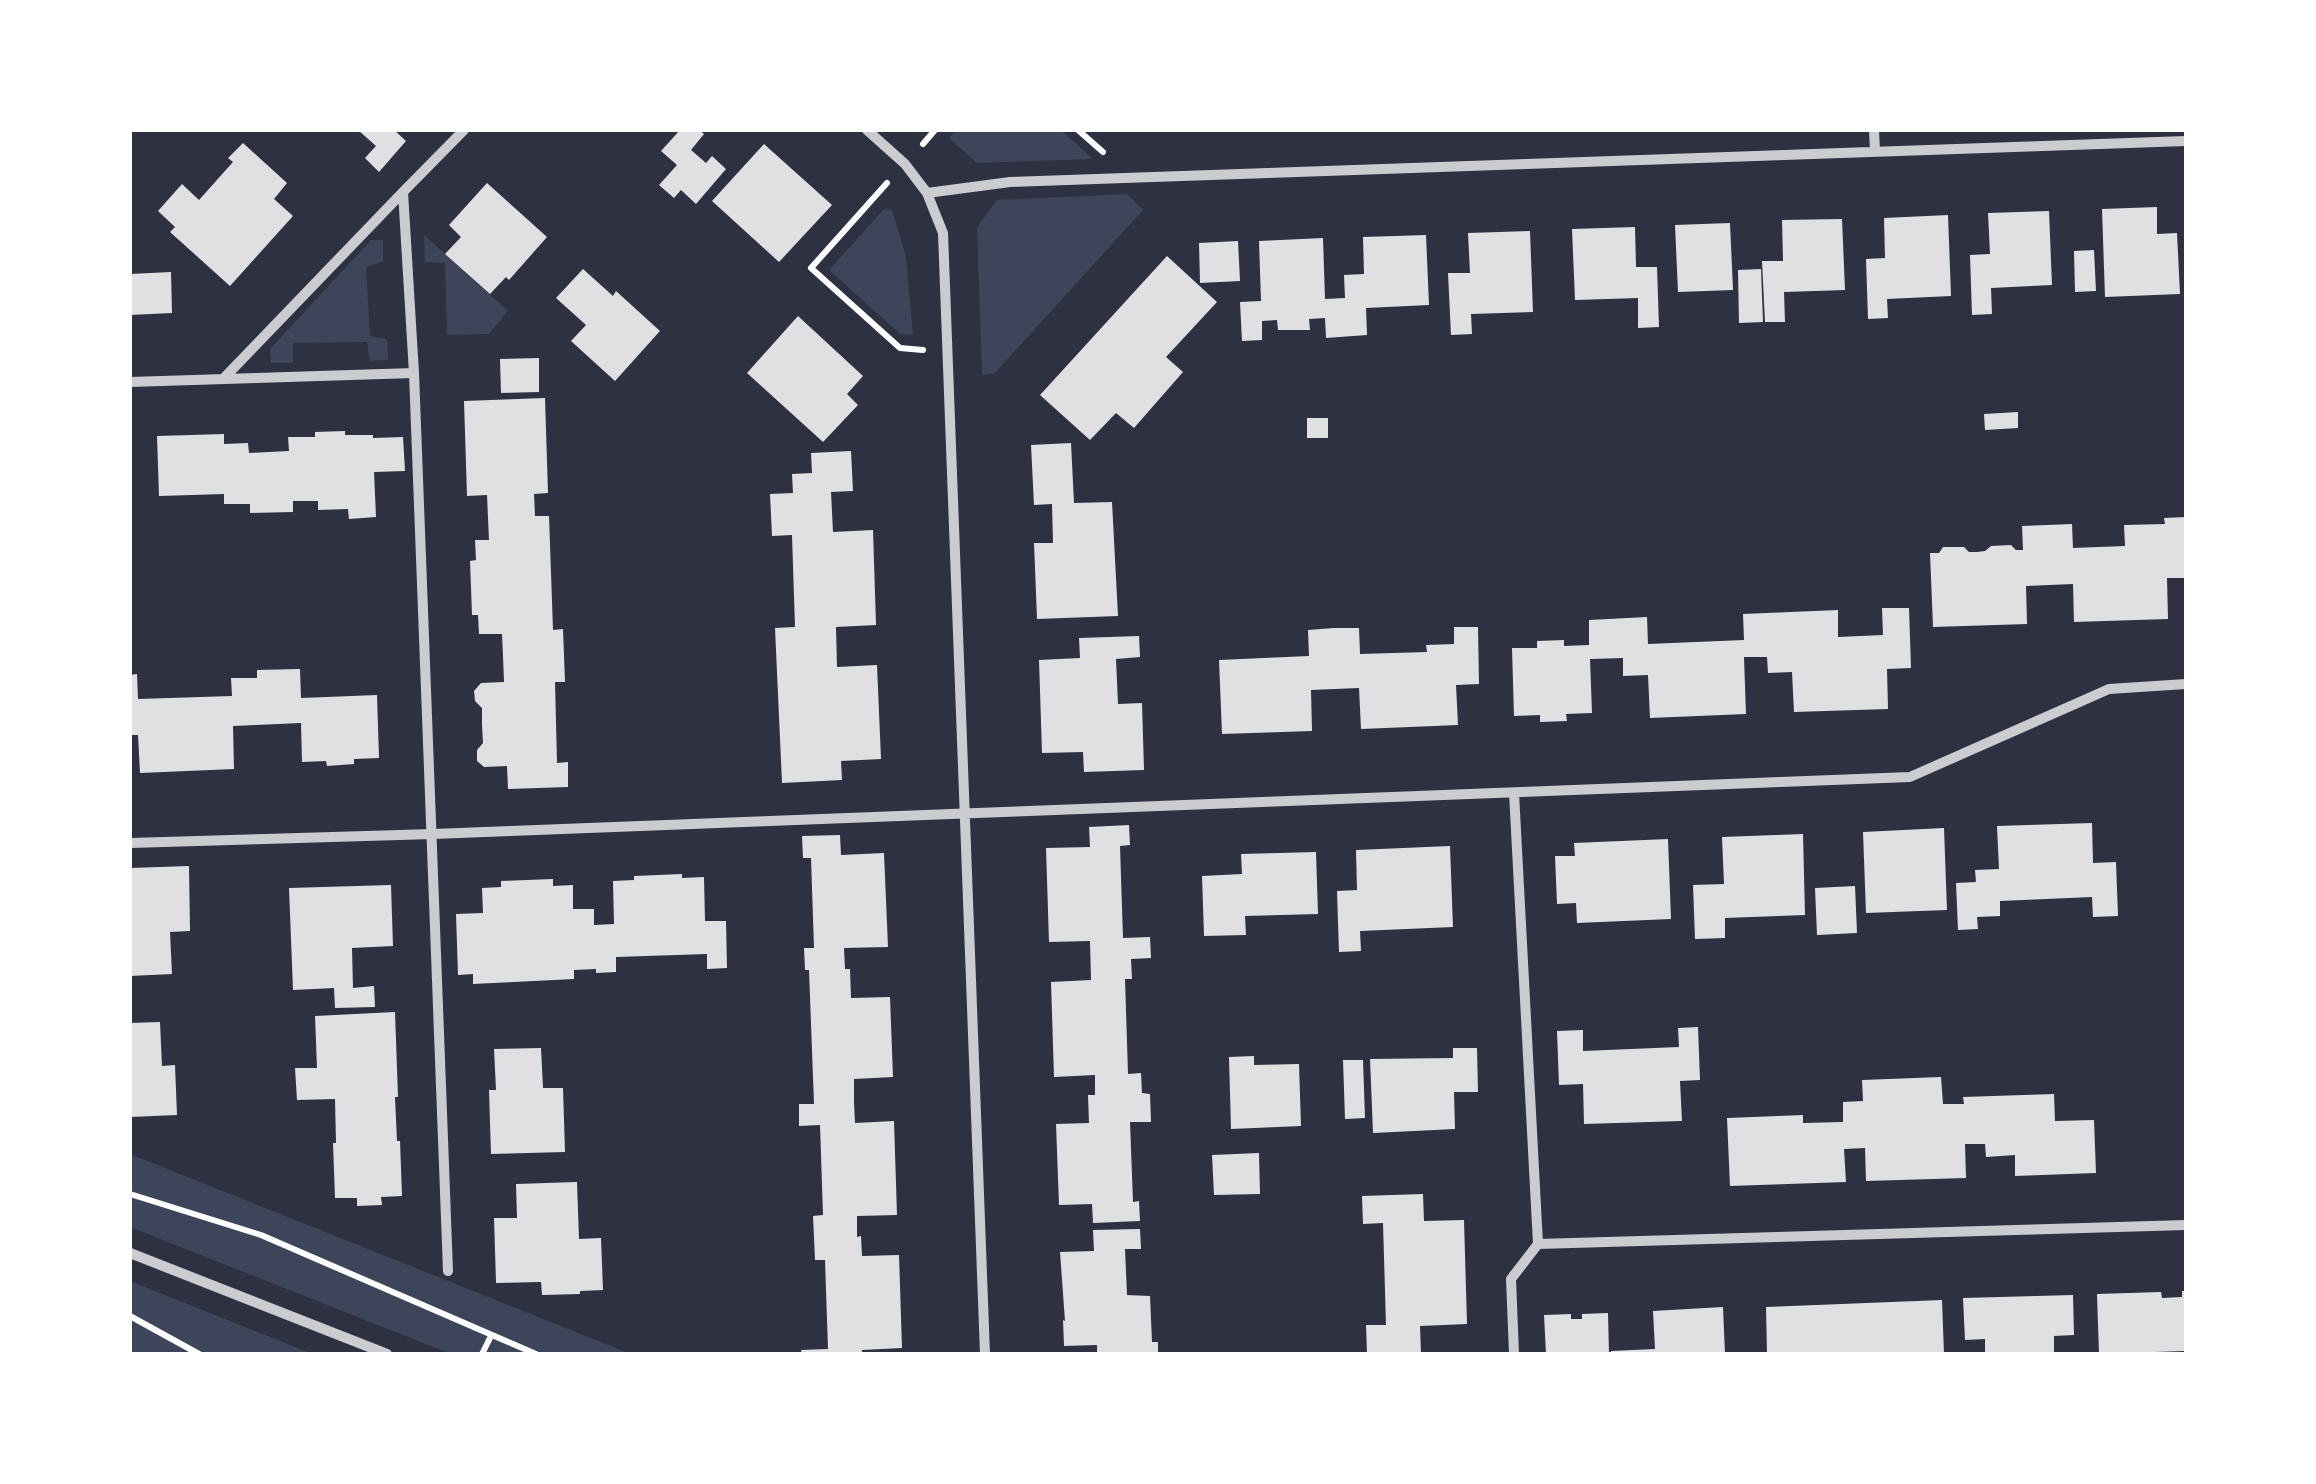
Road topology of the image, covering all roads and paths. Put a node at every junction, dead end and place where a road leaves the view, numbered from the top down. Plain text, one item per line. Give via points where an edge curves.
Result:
1 (464, 130) edge
2 (867, 130) edge
3 (1874, 130) edge
4 (2186, 141) edge
5 (1874, 151) junction
6 (905, 164) junction
7 (404, 192) junction
8 (927, 194) junction
9 (948, 351) junction
10 (414, 372) junction
11 (224, 378) junction
12 (130, 382) edge
13 (2186, 684) edge
14 (1514, 793) junction
15 (964, 813) junction
16 (433, 834) junction
17 (130, 843) edge
18 (130, 1194) edge
19 (2186, 1225) edge
20 (1538, 1244) junction
21 (130, 1254) edge
22 (448, 1271) dead end
23 (130, 1316) edge
24 (490, 1336) junction
25 (199, 1354) edge
26 (386, 1354) edge
27 (482, 1354) edge
28 (536, 1354) edge
29 (986, 1354) edge
30 (1514, 1354) edge

1 - 7 street
2 - 6 street
3 - 5 street
4 - 5 street
5 - 8 street via 1010,182
6 - 8 street
6 - 9 path via 811,268 900,348
7 - 10 street
7 - 11 street
8 - 9 street via 943,234
9 - 15 street
10 - 11 street
10 - 16 street
11 - 12 street
13 - 14 street via 2109,690 1910,777
14 - 15 street
14 - 20 street
15 - 16 street
15 - 29 street
16 - 17 street
16 - 22 street
18 - 24 path via 261,1235
19 - 20 street
20 - 30 street via 1511,1279
21 - 26 street
23 - 25 path
24 - 27 path
24 - 28 path

